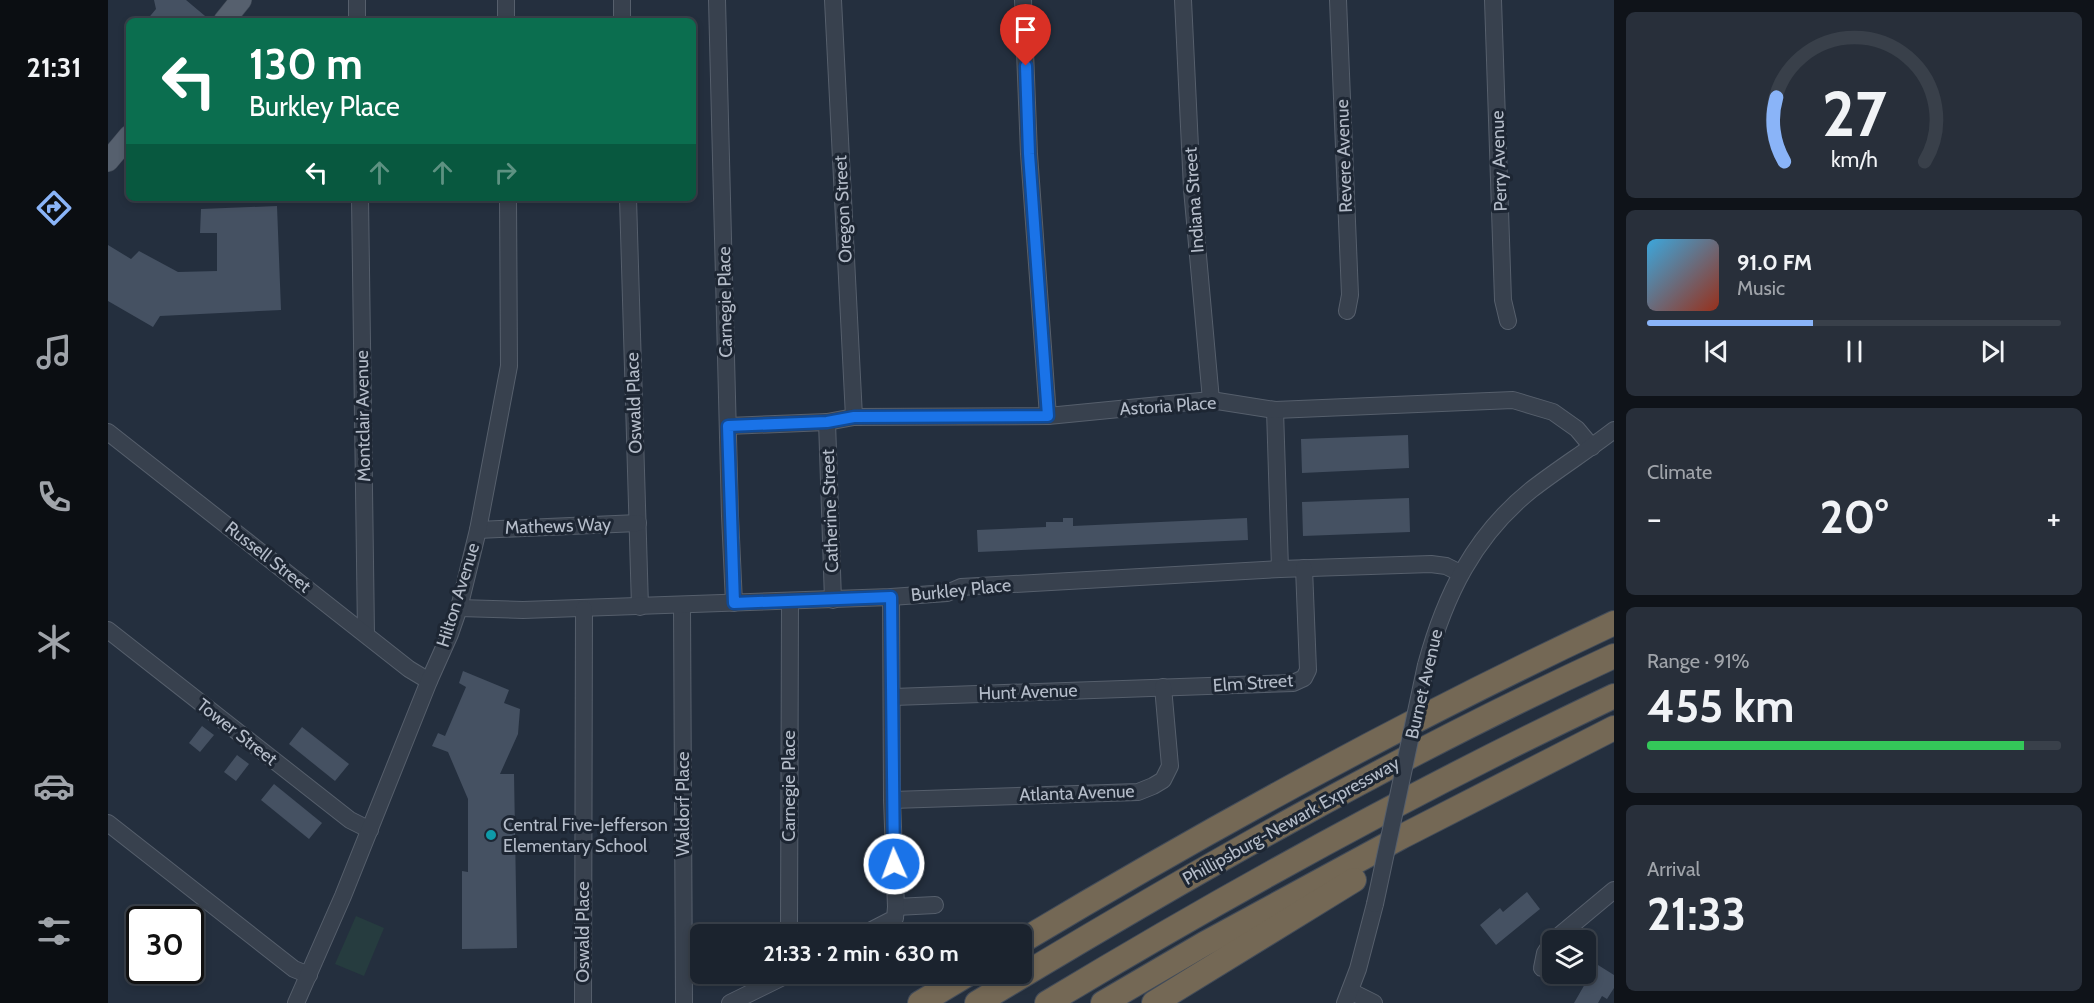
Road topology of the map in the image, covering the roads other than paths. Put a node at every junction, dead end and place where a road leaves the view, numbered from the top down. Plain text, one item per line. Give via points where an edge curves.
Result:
1 (241, 0) edge
2 (357, 0) edge
3 (506, 0) edge
4 (622, 0) edge
5 (717, 0) edge
6 (832, 0) edge
7 (1023, 0) edge
8 (1183, 0) edge
9 (1338, 0) edge
10 (1493, 0) edge
11 (226, 18) edge
12 (357, 18) edge
13 (507, 18) edge
14 (622, 18) edge
15 (126, 140) edge
16 (108, 161) edge
17 (360, 201) edge
18 (508, 201) edge
19 (628, 201) edge
20 (1347, 311) dead end
21 (1508, 321) dead end
22 (1211, 400) junction
23 (1275, 410) junction
24 (1048, 416) junction
25 (854, 417) junction
26 (827, 422) junction
27 (728, 426) junction
28 (1614, 430) edge
29 (108, 432) edge
30 (1593, 447) junction
31 (638, 523) junction
32 (478, 530) junction
33 (1304, 568) junction
34 (1280, 569) junction
35 (1460, 573) junction
36 (891, 597) junction
37 (832, 600) junction
38 (790, 601) junction
39 (734, 603) junction
40 (682, 606) junction
41 (640, 607) junction
42 (459, 608) junction
43 (584, 609) junction
44 (1614, 623) edge
45 (108, 630) edge
46 (366, 634) junction
47 (1614, 656) edge
48 (429, 681) junction
49 (1163, 687) junction
50 (1614, 696) edge
51 (893, 697) junction
52 (1614, 728) edge
53 (892, 800) junction
54 (1472, 800) junction
55 (108, 824) edge
56 (370, 830) junction
57 (1614, 890) edge
58 (935, 905) dead end
59 (895, 913) junction
60 (789, 924) edge
61 (879, 924) edge
62 (1566, 930) edge
63 (1032, 935) edge
64 (309, 975) junction
65 (769, 984) edge
66 (951, 984) edge
67 (1347, 997) edge
68 (296, 1003) edge
69 (583, 1003) edge
70 (684, 1003) edge
71 (730, 1003) edge
72 (920, 1003) edge
73 (977, 1003) edge
74 (1047, 1003) edge
75 (1103, 1003) edge
76 (1154, 1003) edge
77 (1374, 1003) edge

1 - 11 main road
2 - 12 street
3 - 13 street
4 - 14 street
5 - 27 street, Carnegie Place
6 - 25 street, Oregon Street
7 - 24 street via 1029,154
8 - 22 street, Indiana Street via 1192,189
9 - 20 street, Revere Avenue via 1350,295
10 - 21 street, Perry Avenue via 1503,300
15 - 16 main road
17 - 46 street, Montclair Avenue
18 - 32 street, Hilton Avenue via 509,366
19 - 31 street, Oswald Place
22 - 23 street, Astoria Place
22 - 24 street, Astoria Place
23 - 30 street, Astoria Place via 1513,400 1560,416
23 - 34 street
24 - 25 street, Astoria Place
25 - 26 street, Astoria Place
26 - 27 street, Astoria Place
26 - 37 street, Catherine Street
27 - 39 street, Carnegie Place
28 - 30 street, Burnet Avenue
29 - 46 street, Russell Street
30 - 35 street, Burnet Avenue via 1518,502
31 - 32 street, Mathews Way
31 - 41 street, Oswald Place
32 - 42 street, Hilton Avenue
33 - 34 street, Burkley Place
33 - 35 street, Burkley Place via 1431,564
33 - 49 street, Elm Street via 1308,670 1304,678 1293,683
34 - 36 street, Burkley Place via 961,587 946,593
35 - 67 street, Burnet Avenue, bridge via 1437,625 1426,665 1375,904 1359,969
36 - 37 street, Burkley Place
36 - 51 street
37 - 38 street, Burkley Place
38 - 39 street, Burkley Place
38 - 60 street, Carnegie Place
39 - 40 street, Burkley Place
40 - 41 street, Burkley Place
40 - 70 street, Waldorf Place
41 - 43 street, Burkley Place
42 - 43 street, Burkley Place
42 - 48 street, Hilton Avenue
43 - 69 street, Oswald Place
44 - 63 highway, Phillipsburg-Newark Expressway via 1352,754
45 - 56 street, Tower Street via 350,820
46 - 48 street, Russell Street
47 - 73 highway, Phillipsburg-Newark Expressway via 1363,780 1163,892
48 - 56 street, Hilton Avenue
49 - 51 street, Hunt Avenue
49 - 53 street, Atlanta Avenue via 1170,766 1162,780 1146,790
50 - 74 highway, Phillipsburg-Newark Expressway via 1384,811
51 - 53 street
52 - 54 highway
53 - 59 street
54 - 75 highway via 1270,907
54 - 76 highway via 1373,868
55 - 64 street via 294,969
56 - 64 street, Hilton Avenue
57 - 62 street
58 - 59 street
59 - 61 street
64 - 68 street, Hilton Avenue
65 - 71 street
66 - 72 highway
67 - 77 street

